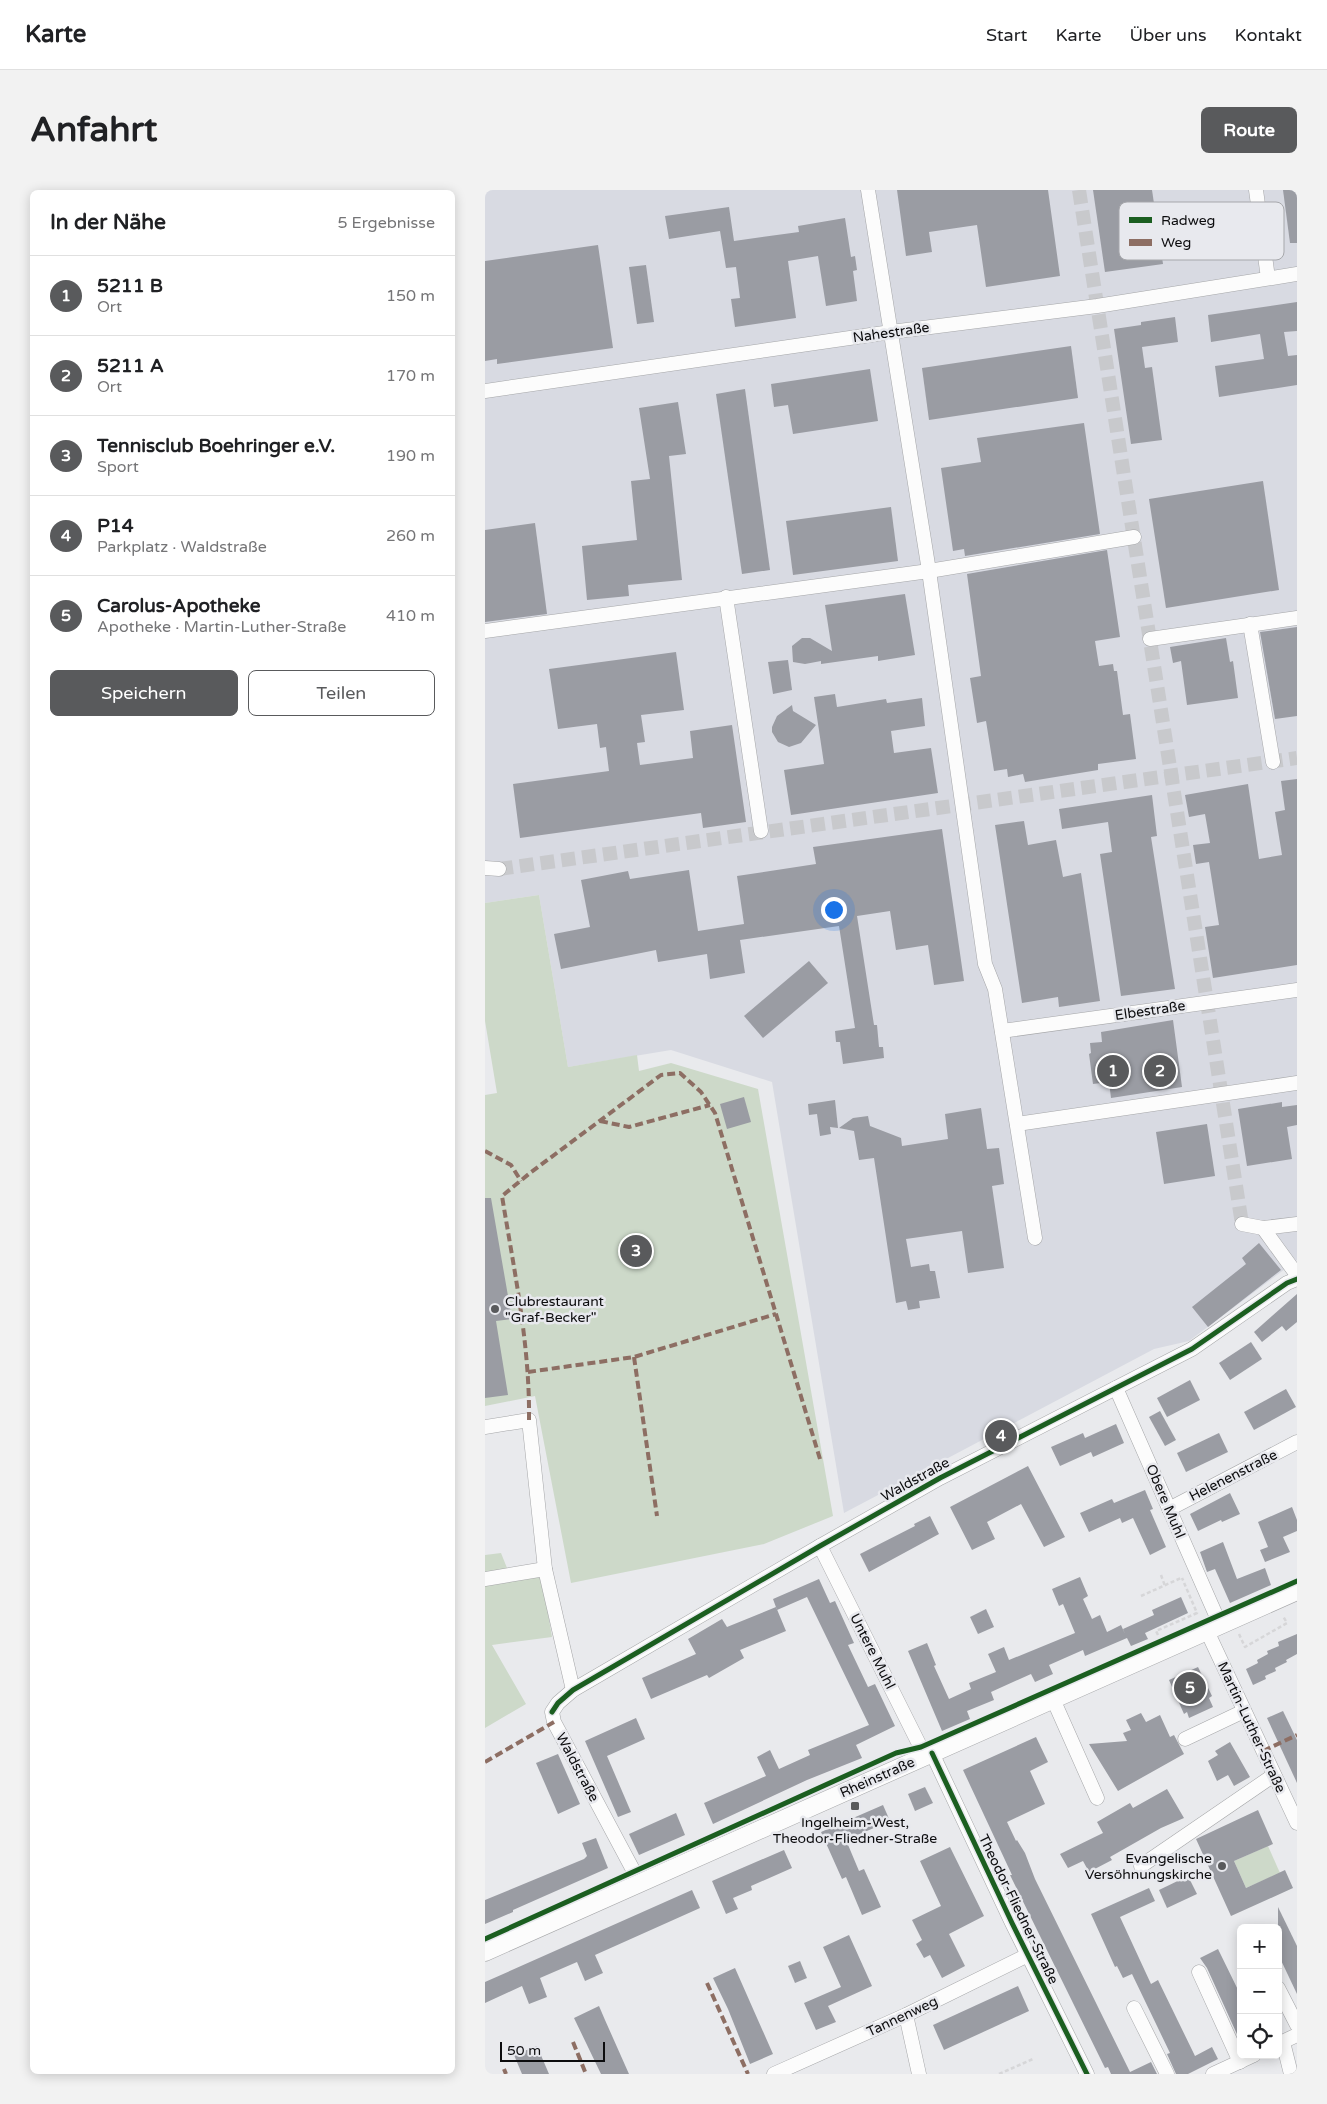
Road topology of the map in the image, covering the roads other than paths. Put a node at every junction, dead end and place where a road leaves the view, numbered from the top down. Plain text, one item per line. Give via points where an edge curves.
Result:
1 (868, 190) edge
2 (1265, 260) edge
3 (1297, 274) edge
4 (1267, 278) junction
5 (891, 332) junction
6 (485, 391) edge
7 (1134, 537) dead end
8 (929, 571) junction
9 (726, 597) junction
10 (1297, 618) edge
11 (1250, 624) junction
12 (485, 631) edge
13 (1150, 639) dead end
14 (1273, 762) dead end
15 (761, 831) dead end
16 (1297, 990) edge
17 (1002, 1030) junction
18 (1297, 1083) edge
19 (1017, 1124) junction
20 (1242, 1224) dead end
21 (1297, 1224) edge
22 (1263, 1228) junction
23 (1035, 1238) dead end
24 (1297, 1277) edge
25 (1116, 1388) junction
26 (485, 1427) edge
27 (1297, 1442) edge
28 (1169, 1509) junction
29 (819, 1546) junction
30 (545, 1569) junction
31 (485, 1579) edge
32 (1297, 1591) edge
33 (1215, 1613) dead end
34 (1207, 1631) junction
35 (573, 1690) junction
36 (1053, 1699) junction
37 (1244, 1711) junction
38 (1185, 1739) dead end
39 (929, 1754) junction
40 (1275, 1775) junction
41 (1097, 1798) dead end
42 (1297, 1823) edge
43 (1141, 1866) dead end
44 (632, 1868) dead end
45 (485, 1952) edge
46 (1028, 1955) junction
47 (1199, 1972) dead end
48 (1282, 1996) edge
49 (1134, 2008) dead end
50 (906, 2015) junction
51 (1297, 2026) edge
52 (1297, 2035) edge
53 (1282, 2042) edge
54 (1282, 2046) edge
55 (1246, 2059) edge
56 (1240, 2062) junction
57 (774, 2074) edge
58 (919, 2074) edge
59 (1087, 2074) edge
60 (1167, 2074) edge
61 (1213, 2074) edge
62 (1291, 2074) edge

1 - 5 street
2 - 4 street
3 - 4 street, Nahestraße
4 - 5 street, Nahestraße via 1097,306
5 - 6 street, Nahestraße
5 - 8 street
7 - 8 street
8 - 9 street
8 - 17 street via 985,964 995,989
9 - 12 street
9 - 15 street
10 - 11 street
11 - 13 street
11 - 14 street
16 - 17 street, Elbestraße
17 - 19 street
18 - 19 street
19 - 23 street
20 - 22 street
21 - 22 street
22 - 24 street
24 - 25 street, Waldstraße via 1192,1349
25 - 28 street, Obere Muhl
25 - 29 street, Waldstraße via 939,1478
26 - 30 street via 529,1420
27 - 28 street, Helenenstraße
28 - 33 street, Obere Muhl
29 - 35 street, Waldstraße
29 - 39 street, Untere Muhl
30 - 31 street
30 - 35 street
32 - 34 main road, Rheinstraße
34 - 36 main road, Rheinstraße
34 - 37 street, Martin-Luther-Straße
35 - 44 street, Waldstraße via 552,1712 554,1722
36 - 39 main road, Rheinstraße
36 - 41 street
37 - 38 street
37 - 40 street, Martin-Luther-Straße
39 - 45 main road, Rheinstraße
39 - 46 street, Theodor-Fliedner-Straße
40 - 42 street, Martin-Luther-Straße
40 - 43 street
46 - 50 street, Tannenweg
46 - 59 street, Theodor-Fliedner-Straße
47 - 56 street
48 - 51 street
49 - 60 street
50 - 57 street, Tannenweg
50 - 58 street
52 - 53 street
54 - 62 street
55 - 56 street
56 - 61 street

